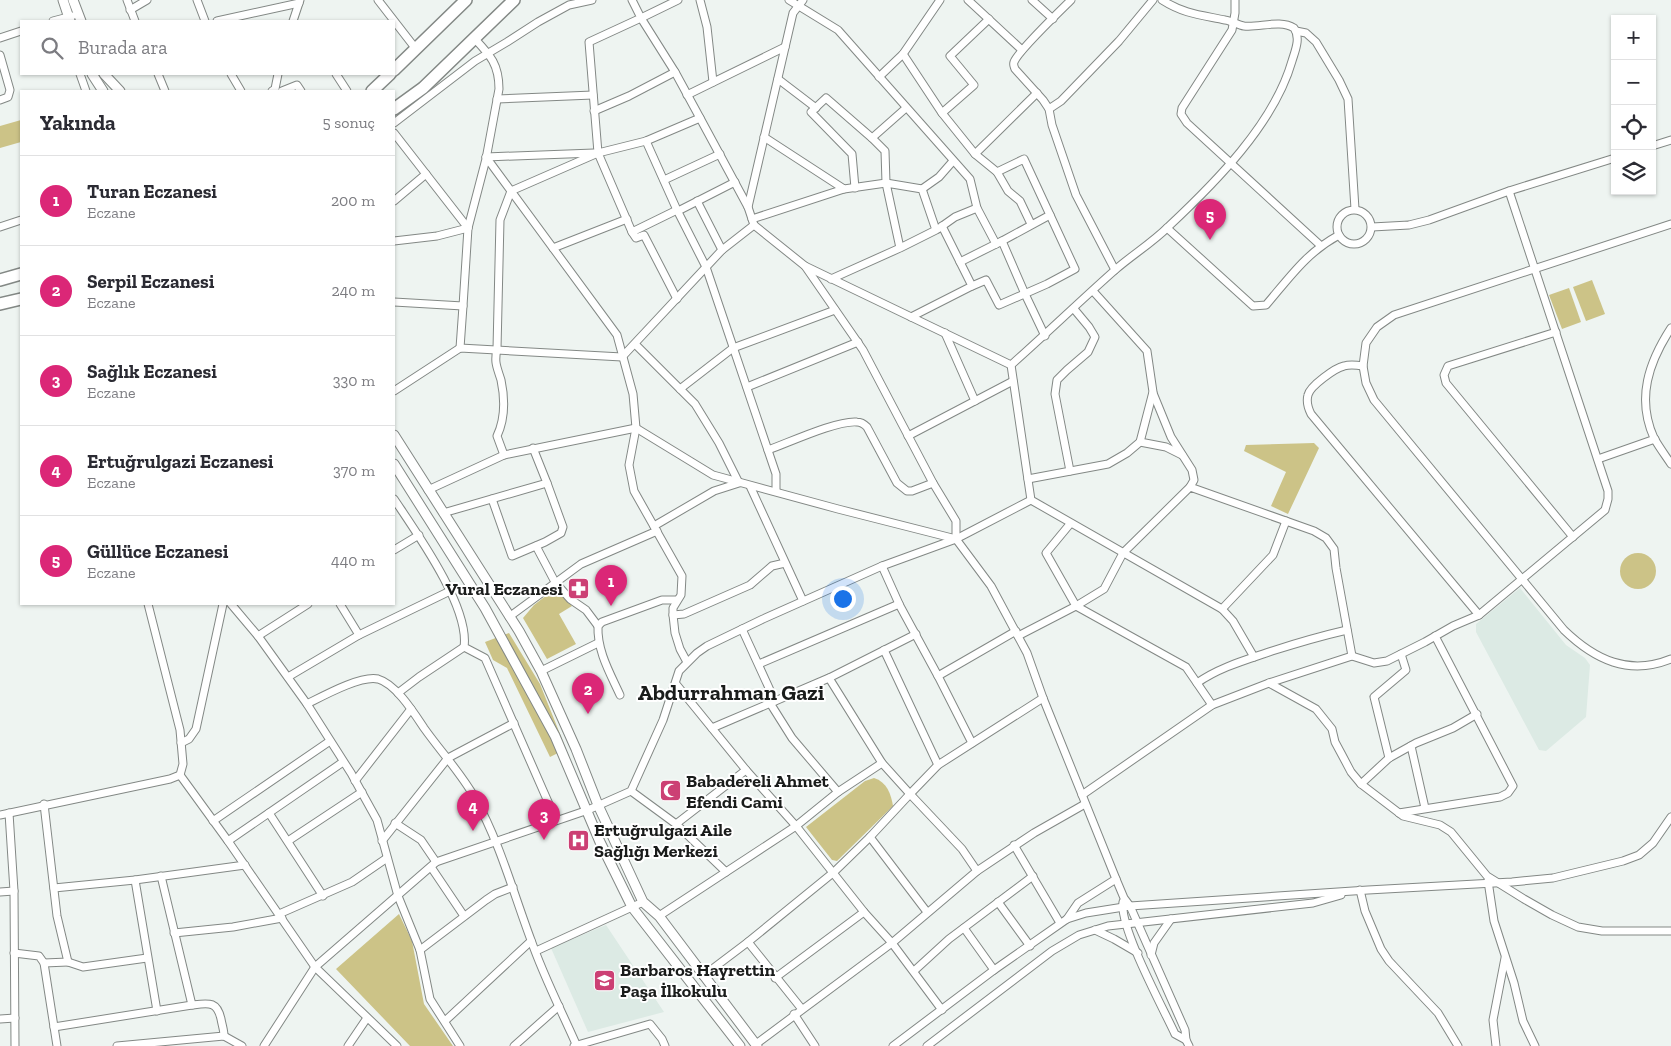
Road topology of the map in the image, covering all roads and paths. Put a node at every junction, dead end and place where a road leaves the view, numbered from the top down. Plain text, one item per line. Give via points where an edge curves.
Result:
1 (63, 0) edge
2 (73, 0) edge
3 (127, 0) edge
4 (148, 0) edge
5 (197, 0) edge
6 (378, 0) edge
7 (466, 0) edge
8 (514, 0) edge
9 (592, 0) edge
10 (632, 0) edge
11 (678, 0) edge
12 (700, 0) edge
13 (789, 0) edge
14 (940, 0) edge
15 (968, 0) edge
16 (1032, 0) edge
17 (1070, 0) edge
18 (1153, 0) edge
19 (1162, 0) edge
20 (1234, 0) edge
21 (300, 2) edge
22 (576, 2) edge
23 (801, 2) edge
24 (130, 10) junction
25 (79, 18) edge
26 (641, 18) junction
27 (989, 19) junction
28 (1053, 19) junction
29 (62, 20) edge
30 (135, 20) edge
31 (205, 20) edge
32 (221, 20) edge
33 (293, 20) edge
34 (394, 20) edge
35 (395, 22) edge
36 (1234, 22) junction
37 (20, 31) edge
38 (1296, 31) junction
39 (0, 38) edge
40 (474, 38) junction
41 (785, 47) junction
42 (416, 49) junction
43 (1022, 50) junction
44 (489, 54) junction
45 (903, 54) junction
46 (0, 55) edge
47 (395, 69) edge
48 (675, 72) junction
49 (80, 75) edge
50 (93, 75) edge
51 (105, 75) edge
52 (158, 75) edge
53 (232, 75) edge
54 (278, 75) edge
55 (337, 75) edge
56 (389, 75) edge
57 (879, 77) junction
58 (778, 79) junction
59 (713, 82) junction
60 (86, 90) edge
61 (102, 90) edge
62 (119, 90) edge
63 (165, 90) edge
64 (240, 90) edge
65 (277, 90) edge
66 (280, 90) edge
67 (300, 90) edge
68 (346, 90) edge
69 (373, 90) edge
70 (1037, 93) junction
71 (593, 95) junction
72 (687, 95) junction
73 (0, 100) edge
74 (497, 100) junction
75 (395, 108) edge
76 (816, 108) junction
77 (906, 108) junction
78 (1049, 110) junction
79 (594, 111) junction
80 (942, 113) junction
81 (700, 118) junction
82 (395, 122) edge
83 (395, 134) edge
84 (764, 137) junction
85 (872, 138) junction
86 (1671, 140) edge
87 (646, 141) junction
88 (1656, 145) edge
89 (598, 153) junction
90 (720, 154) junction
91 (975, 154) junction
92 (486, 157) junction
93 (1611, 159) edge
94 (953, 161) junction
95 (1230, 163) junction
96 (997, 172) junction
97 (426, 174) junction
98 (664, 180) junction
99 (735, 182) junction
100 (886, 183) junction
101 (855, 188) junction
102 (844, 189) junction
103 (922, 189) junction
104 (512, 191) junction
105 (1509, 191) junction
106 (395, 201) edge
107 (697, 201) junction
108 (748, 207) junction
109 (977, 208) junction
110 (1355, 209) junction
111 (678, 210) junction
112 (1050, 215) junction
113 (627, 218) junction
114 (20, 220) edge
115 (753, 222) junction
116 (1032, 224) junction
117 (1671, 224) edge
118 (0, 227) edge
119 (1372, 227) junction
120 (468, 228) junction
121 (939, 228) junction
122 (1168, 228) junction
123 (632, 232) junction
124 (1338, 235) junction
125 (395, 242) edge
126 (999, 242) junction
127 (1320, 245) junction
128 (553, 248) junction
129 (900, 248) junction
130 (722, 250) junction
131 (960, 262) junction
132 (805, 266) junction
133 (706, 267) junction
134 (1535, 269) junction
135 (1115, 270) junction
136 (20, 274) edge
137 (831, 279) junction
138 (0, 280) edge
139 (972, 286) junction
140 (1093, 291) junction
141 (1024, 294) junction
142 (20, 299) edge
143 (677, 299) junction
144 (395, 302) edge
145 (0, 304) edge
146 (463, 306) junction
147 (1074, 309) junction
148 (835, 310) junction
149 (911, 317) junction
150 (1671, 328) edge
151 (1556, 332) junction
152 (945, 333) junction
153 (1045, 336) junction
154 (858, 342) junction
155 (635, 344) junction
156 (460, 348) junction
157 (733, 348) junction
158 (497, 349) junction
159 (622, 357) junction
160 (1011, 365) junction
161 (1364, 366) junction
162 (1013, 381) junction
163 (747, 387) junction
164 (680, 389) junction
165 (395, 390) edge
166 (1153, 392) junction
167 (975, 401) junction
168 (636, 428) junction
169 (908, 436) junction
170 (395, 437) edge
171 (1655, 439) junction
172 (1140, 442) junction
173 (533, 448) junction
174 (768, 450) junction
175 (504, 454) junction
176 (1182, 454) junction
177 (1598, 460) junction
178 (1671, 464) edge
179 (395, 466) edge
180 (1070, 471) junction
181 (1028, 479) junction
182 (739, 482) junction
183 (547, 483) junction
184 (933, 483) junction
185 (750, 486) junction
186 (1190, 487) junction
187 (428, 490) junction
188 (776, 492) junction
189 (492, 499) junction
190 (395, 500) edge
191 (1031, 500) junction
192 (442, 513) junction
193 (1286, 521) junction
194 (1070, 524) junction
195 (656, 528) junction
196 (418, 535) junction
197 (1573, 537) junction
198 (956, 538) junction
199 (536, 546) junction
200 (395, 549) edge
201 (1123, 553) junction
202 (785, 563) junction
203 (882, 566) junction
204 (1522, 579) junction
205 (555, 582) junction
206 (450, 591) junction
207 (677, 600) junction
208 (803, 601) junction
209 (899, 604) junction
210 (148, 605) edge
211 (223, 605) edge
212 (232, 605) edge
213 (306, 605) edge
214 (341, 605) edge
215 (1076, 606) junction
216 (1222, 609) junction
217 (673, 615) junction
218 (1479, 615) junction
219 (509, 617) junction
220 (598, 626) junction
221 (742, 629) junction
222 (1347, 630) junction
223 (916, 634) junction
224 (1017, 634) junction
225 (359, 635) junction
226 (258, 636) junction
227 (1435, 636) junction
228 (598, 643) junction
229 (464, 647) junction
230 (884, 650) junction
231 (1401, 654) junction
232 (1352, 656) junction
233 (1254, 657) junction
234 (1671, 659) edge
235 (687, 662) junction
236 (759, 664) junction
237 (541, 671) junction
238 (938, 676) junction
239 (288, 677) junction
240 (829, 678) junction
241 (1197, 683) junction
242 (1269, 683) junction
243 (676, 684) junction
244 (398, 693) junction
245 (620, 695) dead end
246 (1043, 698) junction
247 (772, 702) junction
248 (307, 704) junction
249 (1212, 705) junction
250 (411, 709) junction
251 (1477, 714) junction
252 (514, 723) junction
253 (712, 728) junction
254 (330, 741) junction
255 (182, 743) junction
256 (972, 743) junction
257 (1411, 746) junction
258 (448, 758) junction
259 (1389, 758) junction
260 (343, 762) junction
261 (882, 763) junction
262 (938, 765) junction
263 (746, 770) junction
264 (180, 775) junction
265 (355, 781) junction
266 (1361, 784) junction
267 (631, 791) junction
268 (362, 792) junction
269 (838, 792) junction
270 (910, 794) junction
271 (1082, 796) junction
272 (44, 804) junction
273 (1085, 804) junction
274 (598, 805) junction
275 (1426, 808) junction
276 (588, 810) junction
277 (9, 812) junction
278 (268, 813) junction
279 (1399, 813) junction
280 (0, 815) edge
281 (1671, 816) edge
282 (556, 820) junction
283 (213, 821) junction
284 (395, 823) junction
285 (676, 824) junction
286 (796, 826) junction
287 (870, 837) junction
288 (228, 841) junction
289 (382, 841) junction
290 (288, 842) junction
291 (496, 843) junction
292 (1014, 845) junction
293 (387, 858) junction
294 (245, 865) junction
295 (434, 865) junction
296 (977, 871) junction
297 (726, 872) junction
298 (834, 872) junction
299 (161, 876) junction
300 (1033, 876) junction
301 (1487, 876) junction
302 (1116, 879) junction
303 (135, 880) junction
304 (1499, 883) junction
305 (1488, 884) junction
306 (513, 887) junction
307 (54, 888) junction
308 (14, 891) junction
309 (1357, 891) junction
310 (0, 892) edge
311 (323, 896) junction
312 (398, 896) junction
313 (643, 902) junction
314 (998, 902) junction
315 (1126, 906) junction
316 (632, 907) junction
317 (864, 912) junction
318 (927, 912) junction
319 (280, 916) junction
320 (464, 916) junction
321 (659, 916) junction
322 (1067, 919) junction
323 (1171, 919) junction
324 (1060, 923) junction
325 (1136, 923) junction
326 (1126, 924) junction
327 (964, 928) junction
328 (1094, 930) junction
329 (1671, 931) edge
330 (174, 933) junction
331 (531, 941) junction
332 (748, 942) junction
333 (892, 943) junction
334 (1030, 946) junction
335 (420, 950) junction
336 (536, 951) junction
337 (1138, 953) junction
338 (14, 954) junction
339 (1151, 955) junction
340 (1506, 957) junction
341 (147, 958) junction
342 (68, 962) junction
343 (44, 963) junction
344 (315, 967) junction
345 (994, 970) junction
346 (914, 971) junction
347 (703, 976) junction
348 (775, 978) junction
349 (192, 1005) junction
350 (559, 1006) junction
351 (801, 1008) junction
352 (942, 1010) junction
353 (156, 1011) junction
354 (794, 1014) junction
355 (15, 1018) junction
356 (367, 1018) junction
357 (0, 1019) edge
358 (445, 1021) junction
359 (54, 1027) junction
360 (224, 1036) junction
361 (598, 1038) junction
362 (1188, 1043) edge
363 (138, 1045) edge
364 (575, 1045) edge
365 (756, 1045) edge
366 (15, 1046) edge
367 (57, 1046) edge
368 (117, 1046) edge
369 (242, 1046) edge
370 (264, 1046) edge
371 (348, 1046) edge
372 (397, 1046) edge
373 (460, 1046) edge
374 (514, 1046) edge
375 (601, 1046) edge
376 (665, 1046) edge
377 (740, 1046) edge
378 (814, 1046) edge
379 (893, 1046) edge
380 (927, 1046) edge
381 (1458, 1046) edge
382 (1496, 1046) edge
383 (1535, 1046) edge

1 - 29 street
2 - 25 street
3 - 24 street
4 - 24 street
5 - 31 street
6 - 34 street
7 - 42 highway
8 - 40 highway
9 - 22 street
10 - 26 street
11 - 26 street
12 - 59 street via 707,26
13 - 23 street
14 - 45 street
15 - 27 street
16 - 28 street
17 - 28 street
18 - 78 street via 1119,41
19 - 36 street via 1188,13
20 - 36 street
21 - 32 street
21 - 33 street
22 - 44 street
23 - 41 street via 793,13
23 - 57 street via 838,30
24 - 30 street
25 - 29 street
26 - 48 street
26 - 71 street via 588,42
27 - 43 street
27 - 80 street via 950,56 974,85
28 - 43 street
35 - 42 street
36 - 38 street via 1242,26 1288,25
36 - 95 street via 1181,112 1182,118
37 - 39 street
38 - 95 street via 1290,67 1276,100
38 - 110 street via 1306,33 1316,42 1348,99
40 - 44 street
40 - 75 highway via 423,88
41 - 58 street
41 - 59 street
42 - 47 highway
43 - 70 street via 1014,60 1015,69
44 - 74 street via 498,72
44 - 82 street via 475,61
45 - 57 street
45 - 80 street
46 - 73 street via 10,90 8,97
48 - 72 street
48 - 79 street
49 - 60 street
50 - 61 street
51 - 62 street
52 - 63 street
53 - 64 street
54 - 65 street
55 - 68 street
56 - 69 highway
57 - 77 street
58 - 76 street
58 - 84 street
59 - 72 street
66 - 67 street via 297,85
70 - 78 street
70 - 91 street
71 - 74 street
71 - 79 street
72 - 81 street
74 - 92 street
76 - 85 street via 826,98
76 - 101 street via 811,112 852,154
77 - 85 street
77 - 94 street
78 - 135 street via 1076,195
79 - 89 street
80 - 91 street
81 - 87 street
81 - 90 street
83 - 97 street
84 - 102 street
84 - 108 street
85 - 100 street via 884,151
86 - 88 street
87 - 89 street
87 - 98 street
89 - 92 street
89 - 104 street
89 - 113 street
90 - 98 street
90 - 99 street
91 - 96 street
92 - 104 street
92 - 120 street
93 - 105 street
94 - 103 street
94 - 109 street via 970,179
95 - 122 street
95 - 127 street
96 - 112 street via 1024,159
96 - 116 street via 1008,192 1020,200
97 - 106 street
97 - 120 street
98 - 111 street
99 - 107 street
99 - 108 street
100 - 101 street
100 - 103 street
100 - 129 street
101 - 102 street
102 - 115 street
103 - 121 street
104 - 128 street
104 - 158 street via 500,220
105 - 119 street via 1430,220
105 - 134 street
107 - 111 street
107 - 130 street
108 - 115 street
109 - 121 street
109 - 126 street
110 - 119 street via 1368,217
110 - 124 street via 1338,219
111 - 123 street
111 - 133 street
112 - 116 street
112 - 141 street via 1075,269
113 - 123 street
113 - 128 street
114 - 118 street
115 - 130 street
115 - 132 street
116 - 126 street
117 - 134 street
119 - 124 street via 1368,238 1358,244 1347,243
120 - 125 street
120 - 146 street
121 - 129 street
121 - 131 street
122 - 127 street via 1253,306 1266,305
122 - 135 street
123 - 143 street via 636,238 644,235
124 - 127 street
126 - 131 street
126 - 141 street
128 - 159 street via 617,335
129 - 137 street
130 - 133 street
131 - 139 street
132 - 137 street
132 - 148 street
133 - 143 street
133 - 157 street
134 - 151 street
134 - 161 street via 1394,315 1377,327 1366,343
135 - 140 street
136 - 138 highway
137 - 149 street
139 - 141 street via 986,280 1000,305
139 - 149 street
140 - 147 street
140 - 166 street via 1147,351
141 - 153 street
142 - 145 highway
143 - 155 street
144 - 146 street
146 - 156 street
147 - 153 street
147 - 180 street via 1095,337 1088,352 1057,380 1055,394
148 - 154 street
148 - 157 street
149 - 152 street
150 - 171 street via 1653,360 1647,382 1644,403
151 - 177 street
151 - 197 street via 1448,366 1444,375 1446,382
152 - 160 street
152 - 167 street
153 - 160 street
154 - 163 street
154 - 169 street
155 - 159 street
155 - 164 street
156 - 158 street
156 - 165 street
157 - 163 street
157 - 164 street
158 - 159 street
158 - 175 street via 495,360 504,412 497,436
159 - 168 street via 633,394
160 - 162 street
161 - 204 street via 1366,383 1374,400
161 - 218 street via 1342,366 1334,371 1311,389 1308,408
162 - 167 street
162 - 181 street
163 - 174 street
164 - 182 street via 700,412
166 - 172 street
166 - 176 street via 1171,437
167 - 169 street
168 - 173 street
168 - 182 street via 713,475
168 - 195 street via 628,465 634,492
169 - 184 street
170 - 187 street
171 - 177 street
171 - 178 street
172 - 176 street
172 - 180 street via 1108,464
173 - 175 street
173 - 183 street
174 - 184 street via 824,429 860,422 867,427 901,487 912,491
174 - 188 street via 776,474
175 - 187 street
176 - 186 street via 1192,470 1194,480
177 - 197 street via 1608,491 1605,510
179 - 276 street via 485,608 555,736
180 - 181 street
181 - 191 street
182 - 185 street
182 - 195 street via 714,491
183 - 189 street
183 - 199 street via 563,527 561,533
184 - 198 street via 956,521
185 - 188 street
185 - 202 street
186 - 193 street
186 - 201 street
187 - 192 street
188 - 198 street
189 - 192 street
189 - 199 street via 512,556
190 - 196 street
191 - 194 street
191 - 198 street
192 - 219 street
193 - 216 street via 1272,555
193 - 222 street via 1314,530 1334,549
194 - 201 street
194 - 215 street via 1046,553
195 - 205 street via 581,564
195 - 207 street via 682,576 681,595
196 - 200 street
196 - 206 street
197 - 204 street
198 - 203 street
198 - 224 street via 991,586
199 - 205 street
201 - 215 street via 1104,589
201 - 216 street
202 - 208 street
202 - 217 street via 766,569 750,585 684,614
203 - 208 street
203 - 209 street
204 - 218 street
204 - 234 street via 1564,630 1598,657 1642,666
205 - 219 street
205 - 220 street via 570,599 586,610
206 - 225 street
206 - 229 street via 466,637
207 - 217 street
207 - 220 street via 662,600
208 - 221 street
209 - 223 street
209 - 236 street
210 - 255 street
211 - 255 street via 198,725 192,736
212 - 226 street
213 - 226 street
214 - 225 street
215 - 224 street
215 - 241 street via 1186,667
216 - 233 street
217 - 235 street via 675,633
218 - 227 street
219 - 237 street
220 - 228 street
221 - 235 street via 707,646
221 - 236 street
222 - 232 street
222 - 233 street
223 - 230 street
223 - 238 street
224 - 238 street
224 - 246 street
225 - 239 street
226 - 239 street
227 - 231 street
227 - 251 street
228 - 237 street
228 - 245 street
229 - 244 street
229 - 252 street via 485,658
230 - 240 street
230 - 262 street
231 - 232 street via 1374,663
231 - 259 street via 1406,670 1374,697
232 - 242 street
233 - 241 street via 1225,667
235 - 243 street via 679,671
236 - 247 street
237 - 274 street
238 - 256 street
239 - 248 street
240 - 247 street
240 - 261 street
241 - 249 street
242 - 249 street
242 - 266 street via 1316,709 1332,729 1335,742
243 - 253 street
243 - 267 street
244 - 248 street via 381,680 368,678
244 - 250 street
246 - 256 street
246 - 271 street
247 - 253 street
247 - 269 street via 792,738
248 - 254 street
249 - 271 street
250 - 258 street
250 - 265 street
251 - 257 street
251 - 275 street via 1513,782 1512,790 1500,796
252 - 258 street
252 - 282 street
253 - 263 street
254 - 260 street
254 - 283 street
255 - 264 street
256 - 262 street
257 - 259 street
257 - 275 street
258 - 284 street
258 - 291 street via 476,799
259 - 266 street
260 - 265 street
260 - 278 street
261 - 269 street
261 - 270 street
262 - 270 street
263 - 285 street
263 - 286 street
264 - 272 street
264 - 283 street
265 - 268 street
266 - 279 street
267 - 274 street
267 - 285 street
268 - 289 street via 377,820
268 - 290 street
269 - 286 street
270 - 287 street
270 - 296 street via 962,849
271 - 273 street
272 - 277 street
272 - 307 street
273 - 292 street
273 - 302 street
274 - 276 street
274 - 313 street
275 - 279 street
276 - 282 street
276 - 316 street
277 - 280 street
277 - 308 street
278 - 288 street
278 - 290 street
279 - 301 street via 1440,825 1451,832
281 - 304 street via 1653,843 1624,861 1553,878
282 - 291 street
283 - 288 street
284 - 289 street
284 - 295 street via 421,840
285 - 297 street
286 - 297 street
286 - 298 street
287 - 298 street
287 - 318 street
288 - 294 street
289 - 293 street
290 - 311 street
291 - 295 street
291 - 306 street
292 - 296 street
292 - 300 street
293 - 311 street via 352,882
293 - 312 street
294 - 299 street
294 - 319 street
295 - 312 street
295 - 320 street
296 - 318 street
297 - 321 street
298 - 317 street
298 - 332 street
299 - 303 street
299 - 330 street
300 - 314 street
300 - 324 street
301 - 304 street
301 - 305 street
302 - 315 street
302 - 322 street via 1078,903
303 - 307 street
303 - 341 street
304 - 305 street
304 - 329 street via 1552,915 1578,926 1602,931
305 - 309 street
305 - 340 street via 1494,921
306 - 320 street via 495,894
306 - 331 street
307 - 342 street
308 - 310 street
308 - 338 street
309 - 315 street
309 - 323 street via 1313,903
309 - 381 street via 1389,961 1438,1013
311 - 319 street
312 - 335 street
312 - 344 street
313 - 316 street
313 - 321 street
314 - 327 street
314 - 334 street
315 - 322 street
315 - 325 street
315 - 326 street
316 - 336 street
316 - 377 street
317 - 333 street
317 - 348 street
318 - 333 street
319 - 330 street via 233,927
319 - 344 street
320 - 335 street
321 - 347 street
322 - 324 street
323 - 325 street
323 - 339 street via 1154,943
324 - 334 street
325 - 326 street
325 - 339 street
326 - 328 street
326 - 337 street
327 - 345 street
327 - 346 street
328 - 337 street
328 - 380 street via 1052,951
330 - 349 street
331 - 336 street
331 - 358 street
332 - 347 street
332 - 348 street
333 - 346 street
333 - 351 street
334 - 345 street
335 - 358 street via 430,999
336 - 350 street
337 - 362 street via 1175,1034
338 - 343 street via 39,956
338 - 355 street
339 - 362 street
340 - 382 street via 1493,1020
340 - 383 street via 1523,1022
341 - 342 street via 83,967
341 - 353 street
342 - 343 street
343 - 359 street
344 - 356 street
344 - 370 street
345 - 352 street
346 - 352 street
347 - 365 street
348 - 351 street
349 - 353 street
349 - 360 street via 211,1004 218,1009
350 - 364 street
350 - 374 street
351 - 354 street
352 - 379 street
353 - 359 street
354 - 365 street
354 - 378 street
355 - 357 street
355 - 366 street
356 - 371 street
356 - 372 street
358 - 373 street
359 - 367 street
360 - 363 street
360 - 369 street
361 - 364 street
361 - 375 street
361 - 376 street via 650,1024
363 - 368 street

